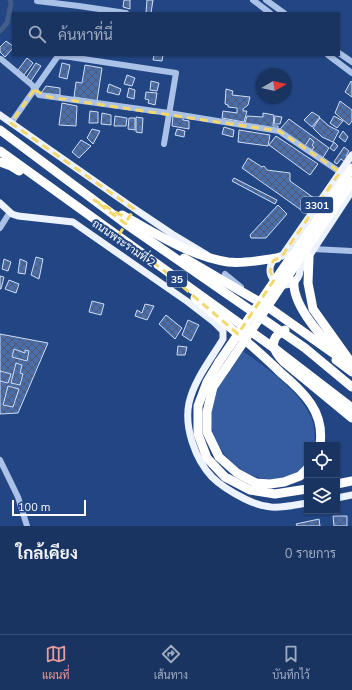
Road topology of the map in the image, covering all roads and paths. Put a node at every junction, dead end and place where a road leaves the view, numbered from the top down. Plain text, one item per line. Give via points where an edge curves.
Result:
1 (253, 0) edge
2 (266, 0) edge
3 (37, 1) dead end
4 (79, 6) junction
5 (78, 12) edge
6 (119, 12) edge
7 (269, 12) edge
8 (283, 12) edge
9 (340, 53) edge
10 (70, 56) edge
11 (329, 56) edge
12 (338, 56) edge
13 (1, 59) edge
14 (336, 61) junction
15 (352, 62) edge
16 (352, 73) edge
17 (34, 90) junction
18 (169, 113) junction
19 (0, 115) edge
20 (12, 123) junction
21 (0, 130) edge
22 (164, 144) dead end
23 (0, 151) edge
24 (352, 155) edge
25 (0, 162) edge
26 (352, 168) edge
27 (340, 172) junction
28 (352, 181) edge
29 (352, 191) edge
30 (94, 200) junction
31 (72, 202) junction
32 (0, 203) edge
33 (10, 212) junction
34 (126, 224) junction
35 (0, 228) edge
36 (118, 236) junction
37 (352, 251) edge
38 (311, 253) junction
39 (210, 257) junction
40 (279, 257) junction
41 (162, 268) junction
42 (300, 270) junction
43 (225, 274) dead end
44 (274, 280) junction
45 (294, 281) junction
46 (283, 285) junction
47 (257, 300) junction
48 (268, 307) junction
49 (352, 364) edge
50 (223, 365) junction
51 (352, 372) edge
52 (352, 387) edge
53 (352, 408) edge
54 (352, 418) edge
55 (320, 442) edge
56 (0, 460) edge
57 (304, 472) edge
58 (352, 482) edge
59 (340, 484) edge
60 (304, 489) edge
61 (352, 495) edge
62 (340, 497) edge
63 (304, 503) edge
64 (27, 526) edge

1 - 7 street
2 - 8 street
3 - 4 street
4 - 5 street
4 - 6 street
9 - 15 street
10 - 17 street via 58,56
10 - 18 street via 176,73
11 - 14 street
12 - 14 street
13 - 17 street via 32,85
14 - 16 street
17 - 18 street via 39,95 49,97
17 - 20 street
18 - 22 street
18 - 27 street via 279,132
19 - 20 main road
20 - 39 main road via 129,205
21 - 30 highway, ถนนพระรามที่ 2 / 35
23 - 31 highway, ถนนพระรามที่ 2 / 35
24 - 27 main road, 3301
25 - 31 highway via 11,166 46,190
26 - 50 highway, bridge
27 - 40 main road, 3301
28 - 50 highway, bridge
29 - 38 main road, 3301
30 - 34 highway, ถนนพระรามที่ 2 / 35
30 - 39 highway via 187,250
31 - 36 highway, ถนนพระรามที่ 2 / 35
32 - 33 main road, ถนนพระรามที่ 2 / 35
33 - 35 street
33 - 63 main road, ถนนพระรามที่ 2 / 35 via 18,216 73,222 214,322 222,331 224,340 193,388 188,405 188,424 198,457 212,476 230,492 254,503 270,507
34 - 36 highway
34 - 47 highway
34 - 52 highway, ถนนพระรามที่ 2 / 35 via 305,348
36 - 41 highway, ถนนพระรามที่ 2 / 35
37 - 38 street
38 - 42 main road, 3301
38 - 49 highway via 308,283 313,308
39 - 40 highway via 229,262 250,262
40 - 42 main road via 286,255 294,258
40 - 44 main road via 271,266 270,271
41 - 53 highway, ถนนพระรามที่ 2 / 35
41 - 55 highway via 259,351 303,394 318,417
42 - 45 main road
43 - 47 street
44 - 46 main road
44 - 47 highway
45 - 46 main road
45 - 49 highway via 298,302 307,318
46 - 48 highway
47 - 48 highway
48 - 49 highway
50 - 57 highway via 213,387 207,412 207,432 219,457 237,473 256,483 284,482
50 - 60 highway via 207,382 198,406 198,434 207,458 225,477 250,490 275,494
51 - 54 highway, bridge via 296,330 280,332 275,339 275,352 278,356
56 - 64 street via 18,497
58 - 59 highway
61 - 62 main road

